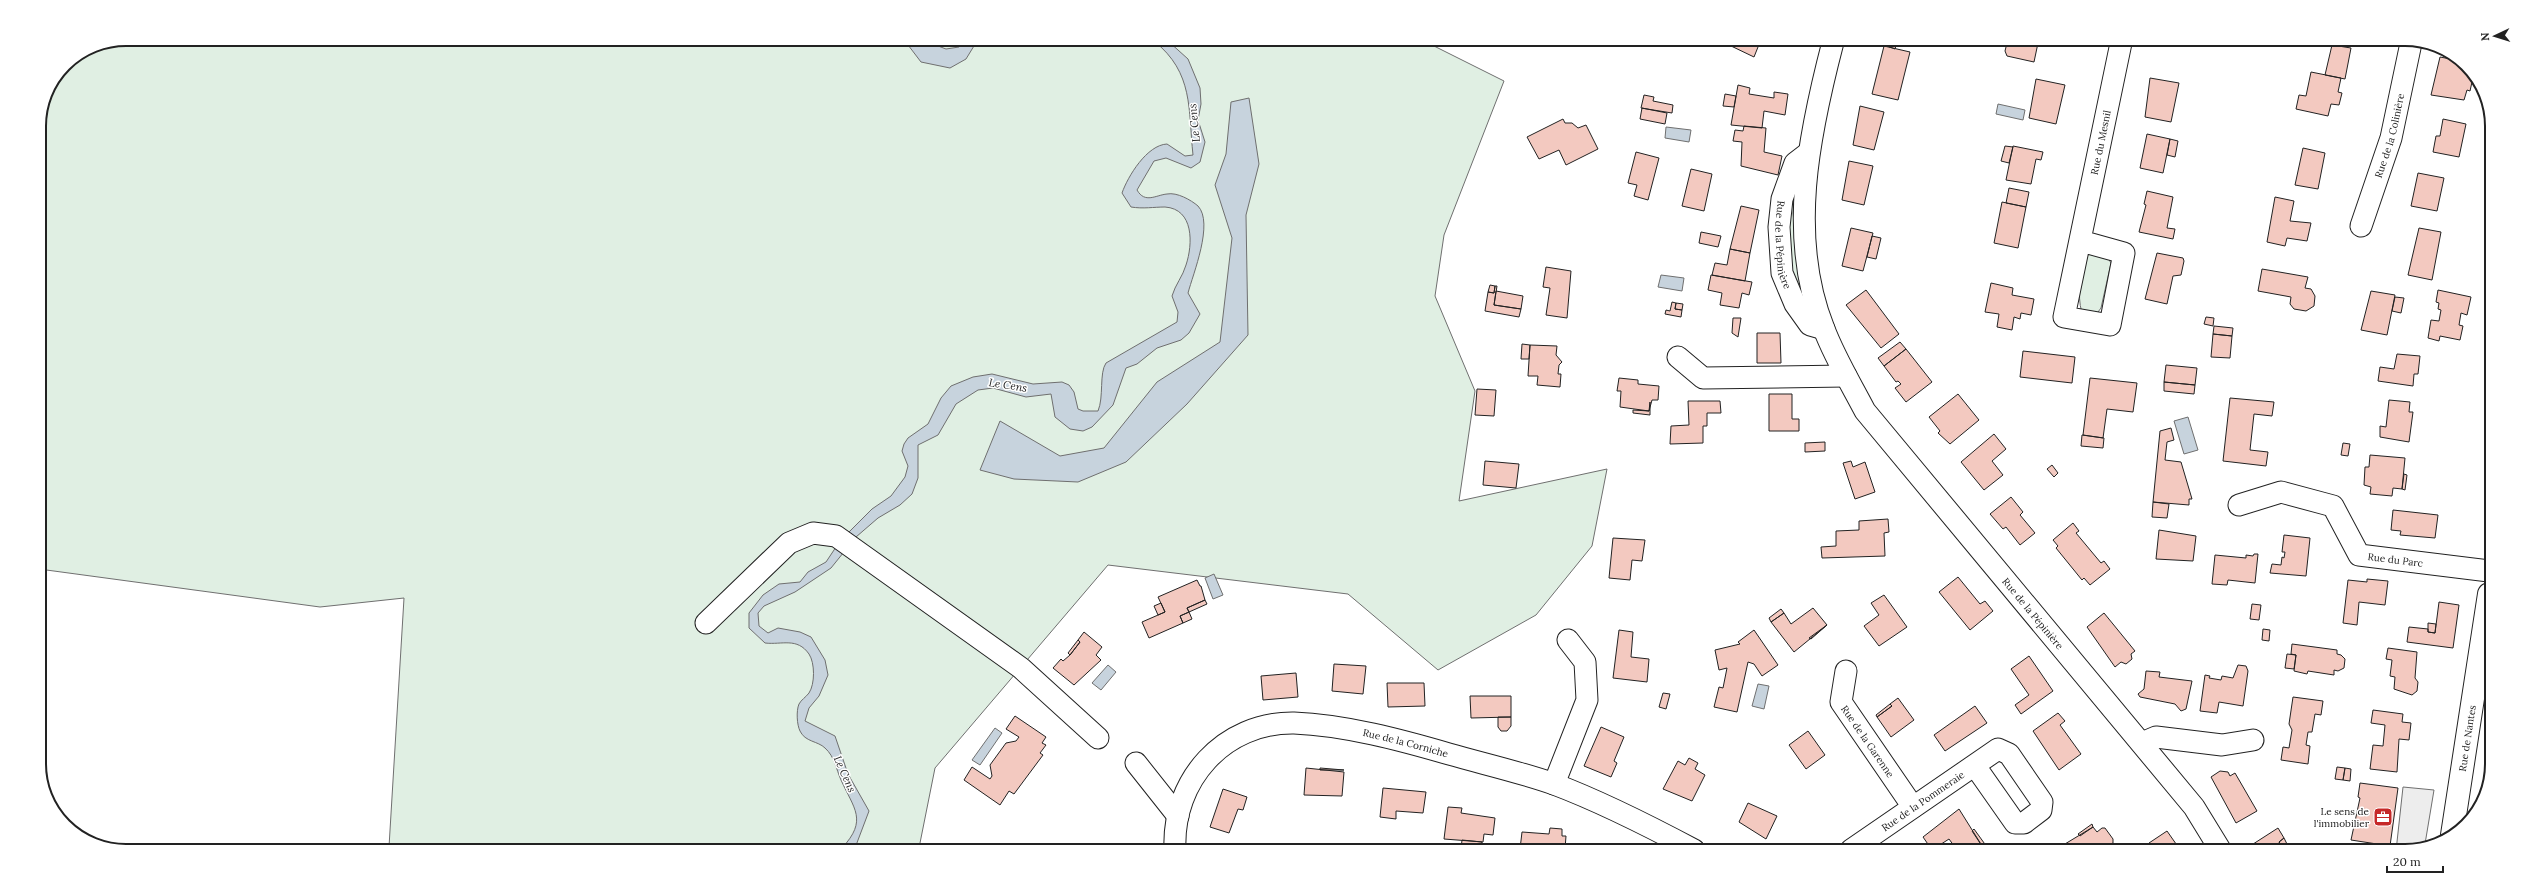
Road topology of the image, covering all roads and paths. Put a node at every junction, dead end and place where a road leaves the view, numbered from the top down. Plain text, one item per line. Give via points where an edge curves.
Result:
1 (1832, 46) edge
2 (2120, 46) edge
3 (2411, 46) edge
4 (2361, 226) dead end
5 (2081, 241) dead end
6 (1678, 357) dead end
7 (1846, 376) junction
8 (2239, 505) dead end
9 (2485, 571) edge
10 (2485, 620) edge
11 (706, 623) dead end
12 (1568, 640) dead end
13 (1846, 671) dead end
14 (1098, 738) dead end
15 (2253, 740) dead end
16 (2142, 743) junction
17 (1136, 763) dead end
18 (1975, 766) dead end
19 (1554, 784) junction
20 (1913, 807) junction
21 (1178, 816) junction
22 (2453, 829) edge
23 (1175, 844) edge
24 (1683, 844) edge
25 (1860, 844) edge
26 (2217, 844) edge

1 - 7 street, Rue de la Pépinière via 1808,152 1806,248 1811,285 1824,329
2 - 5 street, Rue du Mesnil
3 - 4 street, Rue de la Colinière via 2391,138
6 - 7 street via 1702,378
7 - 16 street, Rue de la Pépinière via 1865,411 1888,440
8 - 9 street, Rue du Parc via 2281,492 2333,506 2359,555
10 - 22 main road, Rue de Nantes
11 - 14 street via 789,543 813,533 836,536 1021,668
12 - 19 street via 1585,662 1587,700
13 - 20 street, Rue de la Garenne via 1841,702
15 - 16 street via 2222,745 2156,737
16 - 26 street, Rue de la Pépinière via 2194,807
17 - 21 street
18 - 20 street, Rue de la Pommeraie
19 - 21 street, Rue de la Corniche via 1392,737 1294,723 1245,732 1223,746 1197,768 1184,791
19 - 24 street, Rue de la Corniche via 1640,821
20 - 25 street, Rue de la Pommeraie
21 - 23 street, Rue de la Corniche via 1174,832

